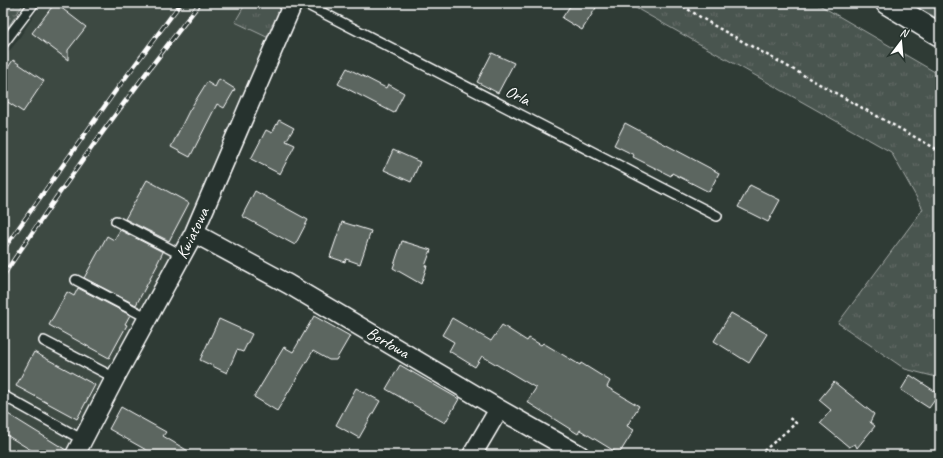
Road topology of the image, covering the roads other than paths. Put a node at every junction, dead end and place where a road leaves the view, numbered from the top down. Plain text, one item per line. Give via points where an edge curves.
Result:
1 (34, 3) edge
2 (293, 3) edge
3 (304, 3) edge
4 (887, 3) edge
5 (940, 35) edge
6 (3, 44) edge
7 (717, 216) dead end
8 (116, 221) dead end
9 (194, 233) junction
10 (182, 255) junction
11 (76, 280) dead end
12 (148, 318) junction
13 (44, 341) dead end
14 (115, 378) junction
15 (4, 396) edge
16 (499, 408) junction
17 (79, 447) edge
18 (472, 455) edge
19 (580, 455) edge

1 - 6 lane
2 - 9 street, Kwiatowa
3 - 7 lane, Orla
4 - 5 highway
8 - 10 lane
9 - 10 street, Kwiatowa
9 - 16 street, Berłowa via 288,284
10 - 12 street, Kwiatowa
11 - 12 lane
12 - 14 street, Kwiatowa
13 - 14 lane
14 - 17 street, Kwiatowa
15 - 17 lane
16 - 18 street
16 - 19 street, Berłowa

